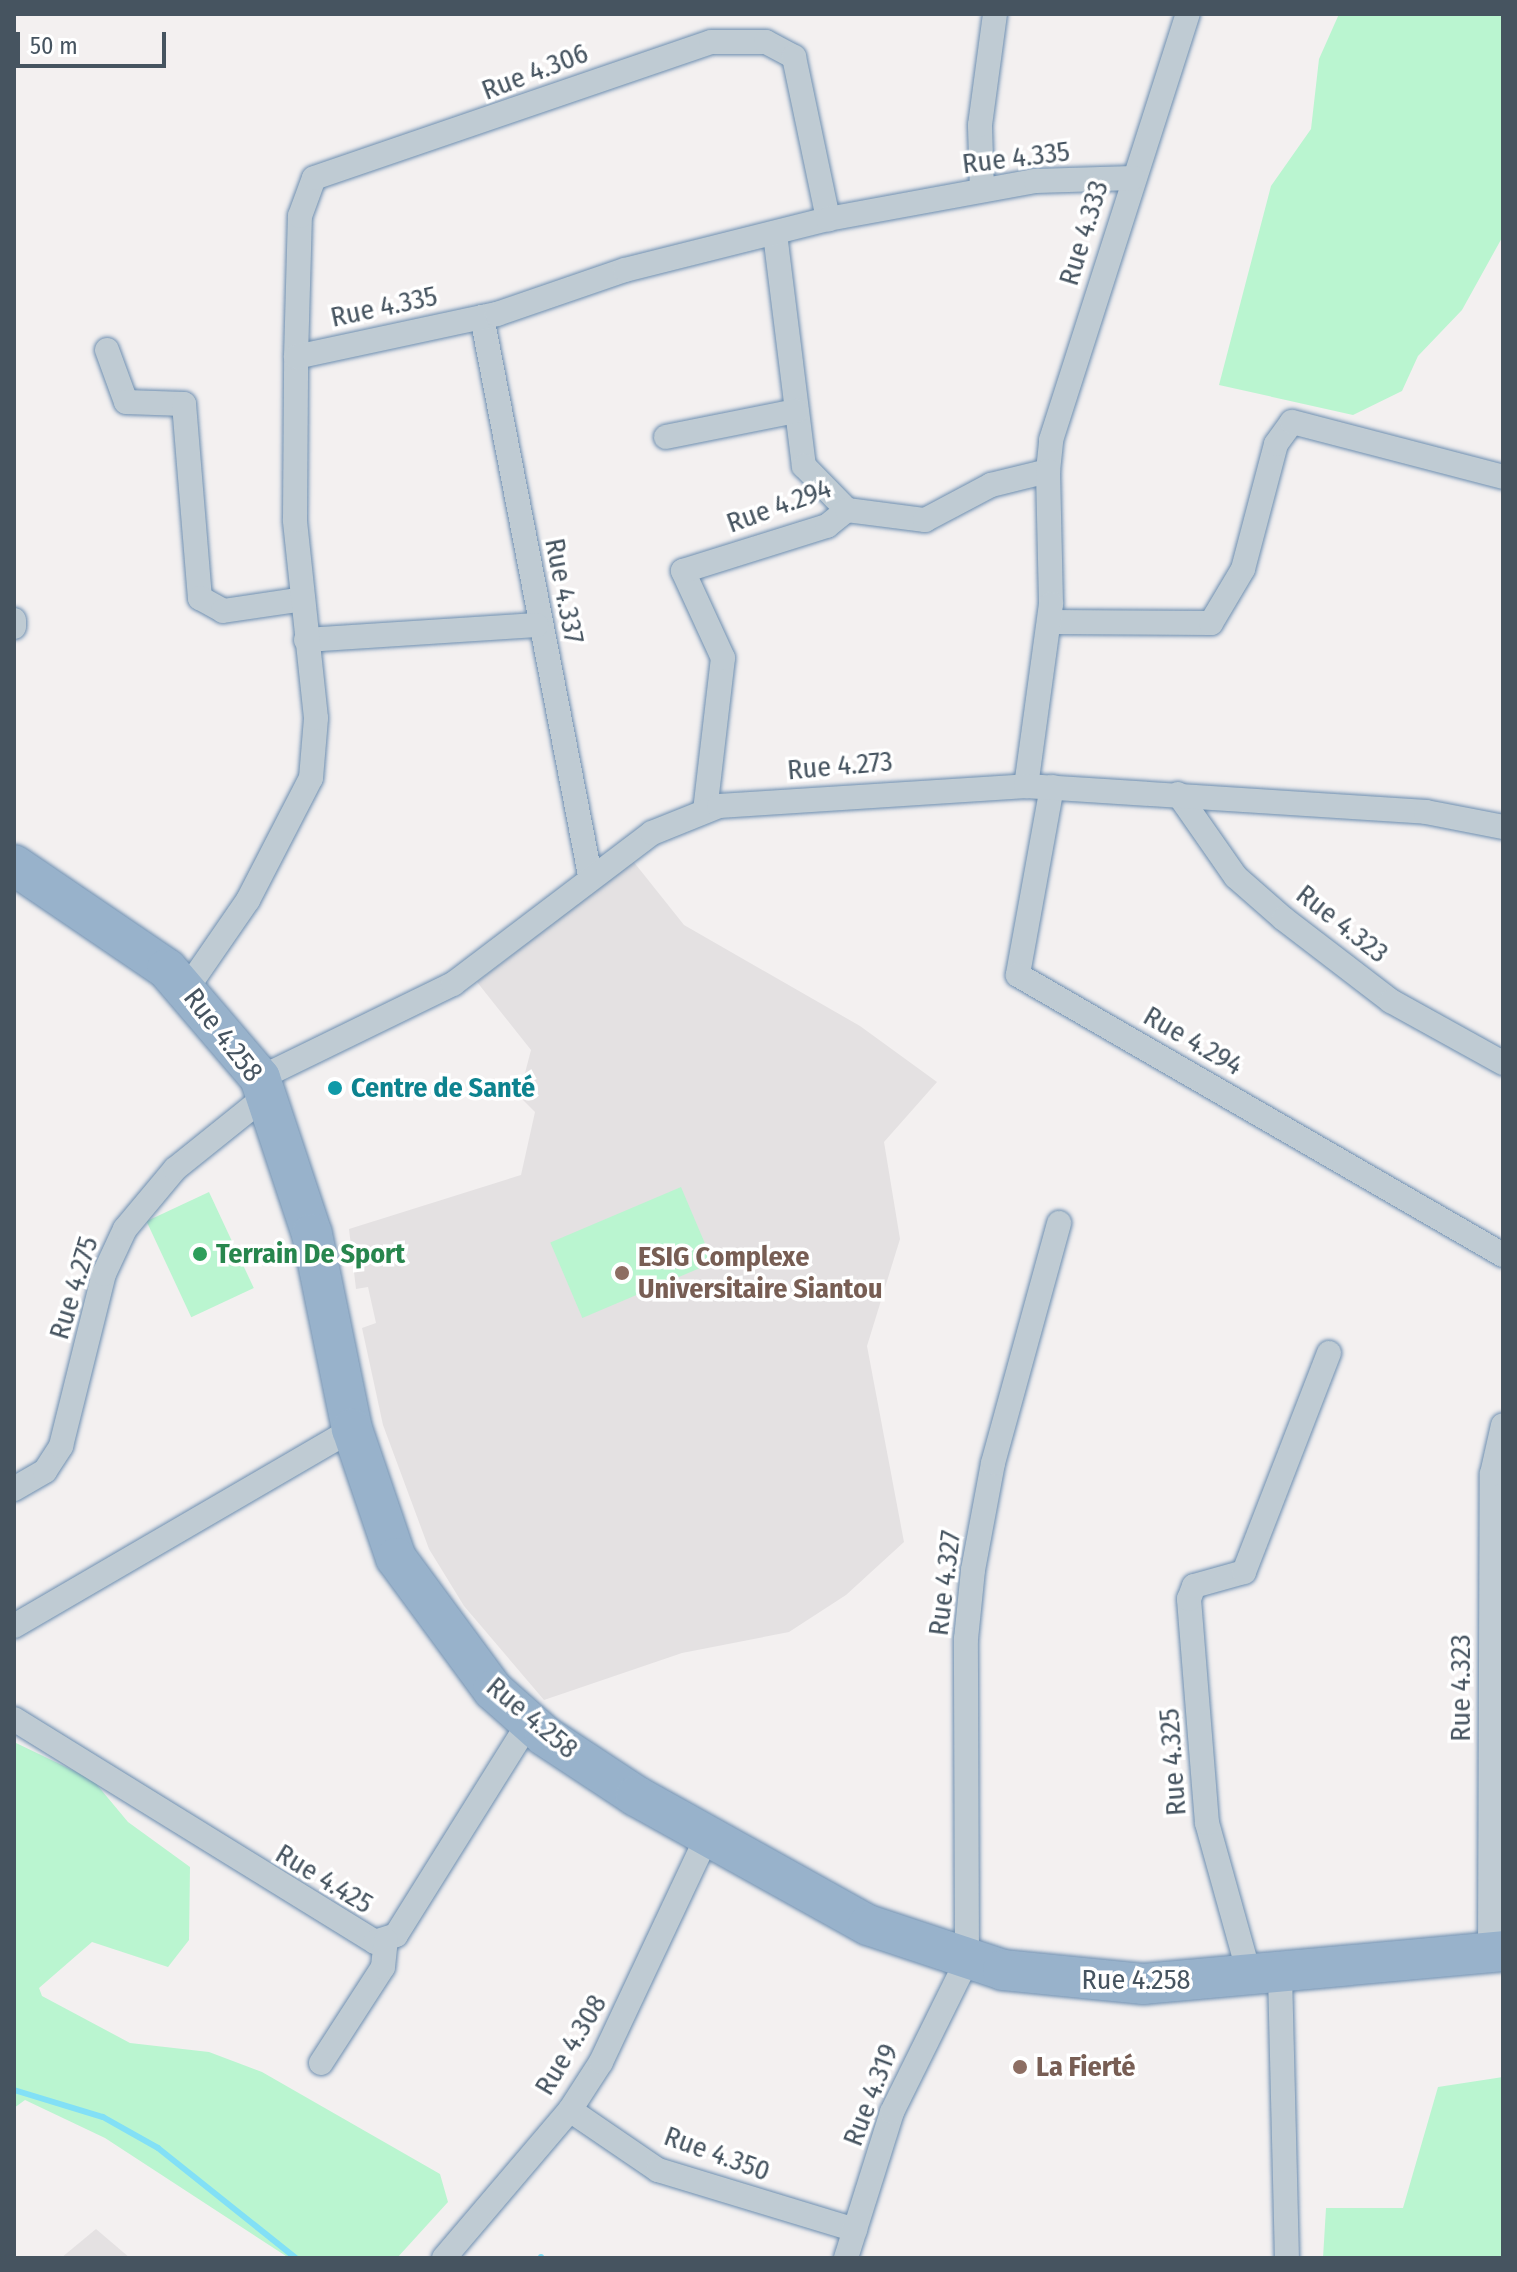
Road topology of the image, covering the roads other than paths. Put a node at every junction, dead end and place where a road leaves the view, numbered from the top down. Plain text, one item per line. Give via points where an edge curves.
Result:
1 (995, 14) edge
2 (1188, 14) edge
3 (1133, 178) junction
4 (982, 190) junction
5 (828, 219) junction
6 (775, 234) junction
7 (482, 317) junction
8 (107, 350) dead end
9 (296, 357) junction
10 (796, 411) junction
11 (666, 437) dead end
12 (1048, 471) junction
13 (1503, 477) edge
14 (847, 510) junction
15 (303, 599) junction
16 (14, 620) edge
17 (1050, 622) junction
18 (537, 625) junction
19 (14, 627) edge
20 (306, 640) junction
21 (1026, 786) junction
22 (1052, 787) junction
23 (1178, 794) junction
24 (705, 811) junction
25 (1503, 827) edge
26 (14, 865) edge
27 (590, 875) junction
28 (188, 987) junction
29 (1503, 1063) edge
30 (264, 1086) junction
31 (1059, 1223) dead end
32 (1503, 1255) edge
33 (1329, 1353) dead end
34 (1503, 1425) edge
35 (352, 1429) junction
36 (1497, 1475) edge
37 (14, 1489) edge
38 (14, 1626) edge
39 (14, 1719) edge
40 (529, 1722) junction
41 (707, 1837) junction
42 (386, 1940) junction
43 (1497, 1951) edge
44 (967, 1960) junction
45 (1265, 1975) junction
46 (321, 2063) dead end
47 (570, 2110) junction
48 (855, 2230) junction
49 (444, 2258) edge
50 (846, 2258) edge
51 (1287, 2258) edge

1 - 4 street via 980,125
2 - 3 street, Rue 4.333
3 - 4 street, Rue 4.335
3 - 12 street, Rue 4.333 via 1051,440
4 - 5 street, Rue 4.335
5 - 6 street, Rue 4.335
5 - 9 street, Rue 4.306 via 794,57 766,42 711,42 314,178 300,216
6 - 7 street, Rue 4.335 via 625,270
6 - 10 street
7 - 9 street, Rue 4.335
7 - 18 street, Rue 4.337
8 - 15 street via 126,402 184,404 200,598 223,611
9 - 15 street via 295,520
10 - 11 street
10 - 14 street via 804,466
12 - 14 street, Rue 4.294 via 991,485 925,520
12 - 17 street
13 - 17 street via 1292,422 1276,444 1243,569 1211,623
14 - 24 street, Rue 4.294 via 827,526 683,571 723,658
15 - 20 street
16 - 19 street
17 - 21 street
18 - 20 street
18 - 27 street, Rue 4.337
20 - 28 street via 316,718 311,778 248,900
21 - 22 street, Rue 4.273
21 - 24 street, Rue 4.273
22 - 23 street, Rue 4.273
22 - 32 street, Rue 4.294 via 1018,975
23 - 25 street, Rue 4.273 via 1426,812
23 - 29 street, Rue 4.323 via 1236,877 1284,919 1391,1001
24 - 27 street, Rue 4.273 via 652,833
26 - 28 highway, Rue 4.258
27 - 30 street, Rue 4.273 via 502,953
28 - 30 highway, Rue 4.258
30 - 35 highway, Rue 4.258 via 312,1234
30 - 37 street, Rue 4.275 via 175,1169 125,1229 104,1274 61,1446 45,1471
31 - 44 street, Rue 4.327 via 993,1463 973,1570 966,1639
33 - 45 street, Rue 4.325 via 1241,1576 1194,1586 1189,1599 1207,1823
34 - 36 street, Rue 4.323
35 - 38 street
35 - 40 highway, Rue 4.258 via 396,1558 493,1690
36 - 43 street, Rue 4.323
39 - 42 street, Rue 4.425 via 360,1937
40 - 41 highway, Rue 4.258
40 - 42 street, Rue 4.425 via 396,1935
41 - 44 highway, Rue 4.258 via 868,1925
41 - 47 street, Rue 4.308 via 620,2025
42 - 46 street via 383,1967
43 - 45 highway, Rue 4.258
44 - 45 highway, Rue 4.258 via 1051,1979 1143,1984
44 - 48 street, Rue 4.319 via 896,2102
45 - 51 street
47 - 48 street, Rue 4.350 via 658,2170
47 - 49 street, Rue 4.308
48 - 50 street, Rue 4.319

